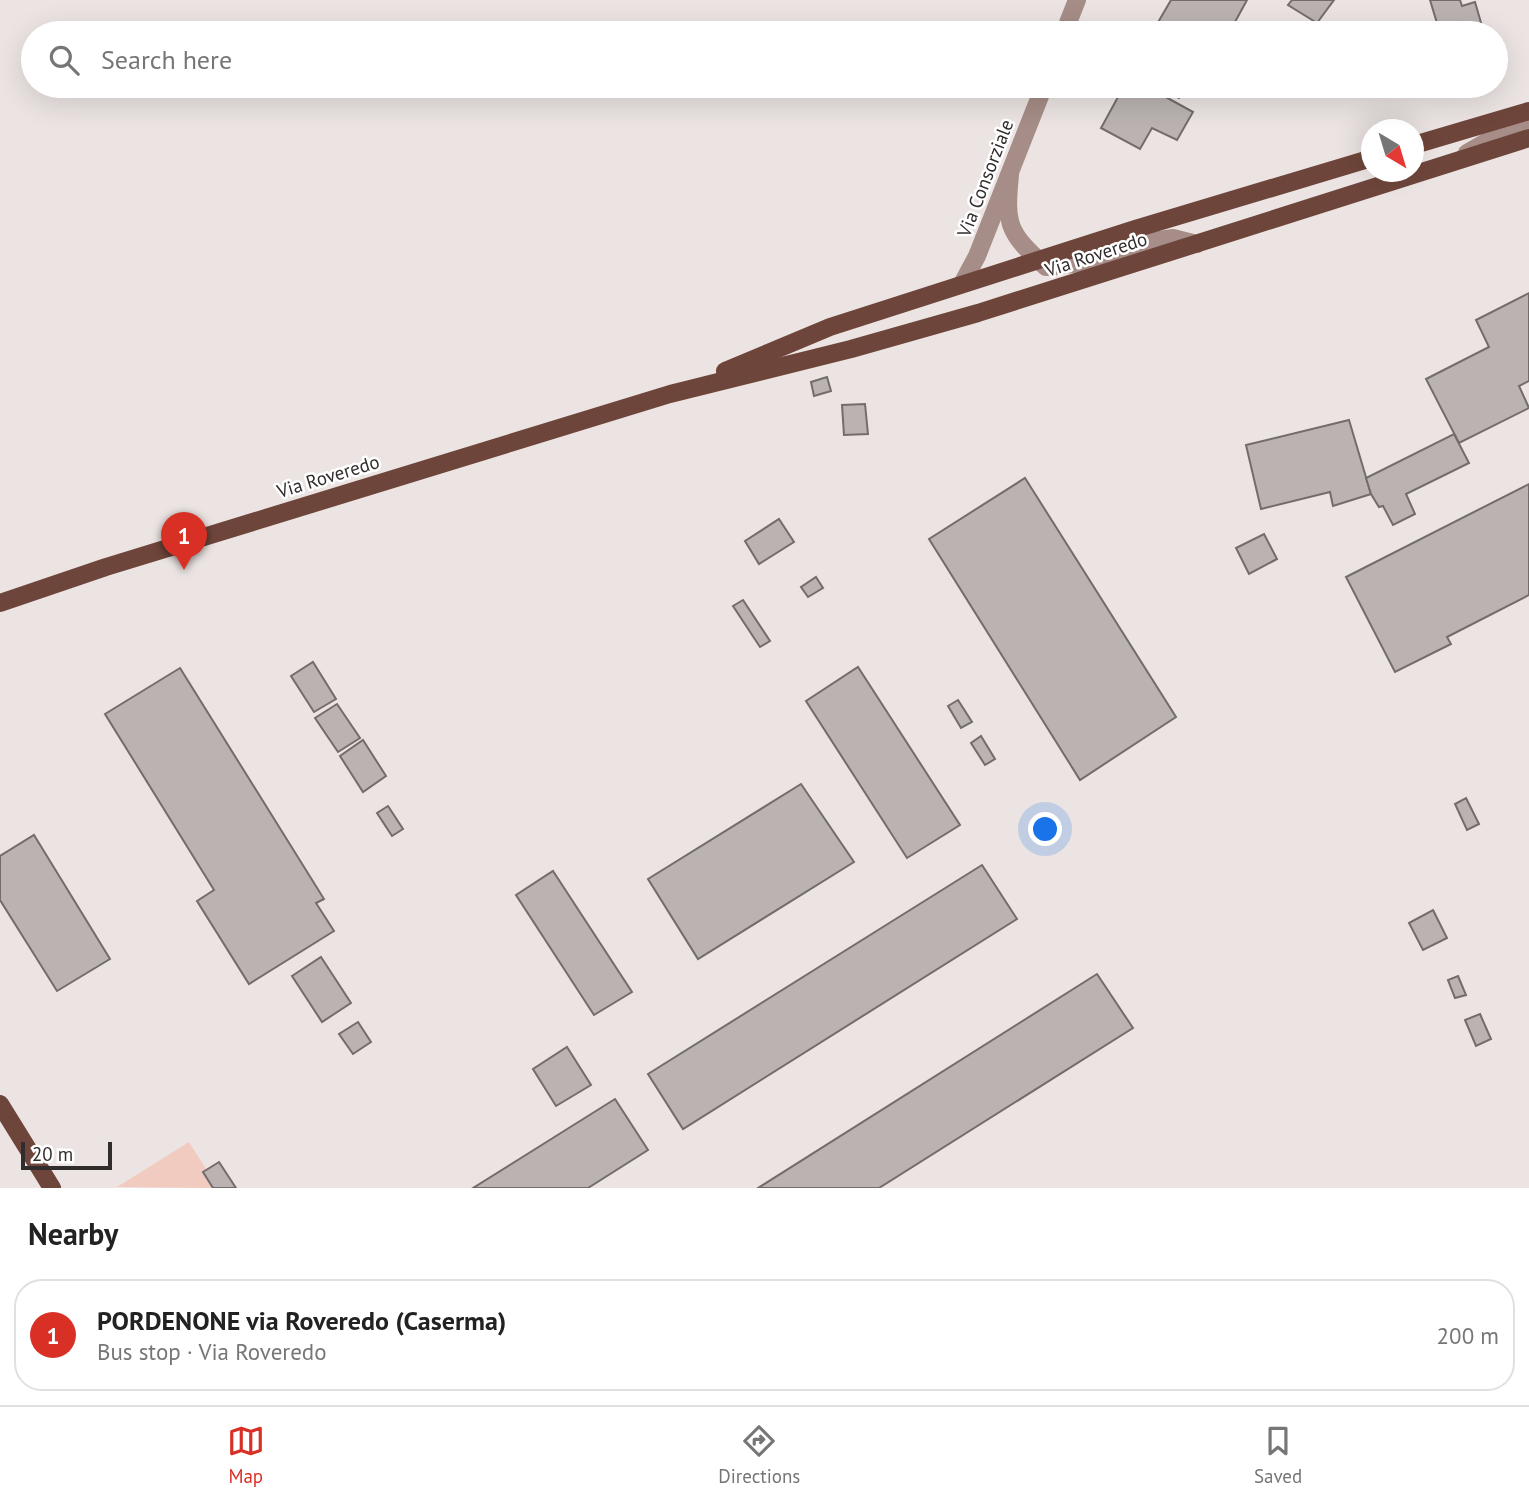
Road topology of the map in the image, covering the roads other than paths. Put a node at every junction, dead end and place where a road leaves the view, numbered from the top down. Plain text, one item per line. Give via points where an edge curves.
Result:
1 (1077, 0) edge
2 (1069, 21) edge
3 (1039, 98) edge
4 (1529, 111) edge
5 (1529, 125) edge
6 (1529, 138) edge
7 (1424, 142) edge
8 (1361, 161) edge
9 (1452, 162) junction
10 (1010, 174) junction
11 (1196, 244) junction
12 (1039, 260) junction
13 (962, 284) junction
14 (670, 394) junction
15 (0, 603) edge
16 (0, 1104) edge
17 (52, 1188) edge

1 - 2 street
3 - 10 street, Via Consorziale
4 - 7 main road
5 - 9 street via 1498,135
6 - 9 main road, Via Roveredo
8 - 12 main road, Via Roveredo
9 - 11 main road, Via Roveredo
10 - 12 street via 1006,208 1013,232
10 - 13 street, Via Consorziale
11 - 12 street via 1173,238 1080,263 1046,267
11 - 14 main road, Via Roveredo via 978,313
12 - 13 main road, Via Roveredo
13 - 14 main road, Via Roveredo via 830,327
14 - 15 main road, Via Roveredo
16 - 17 main road

